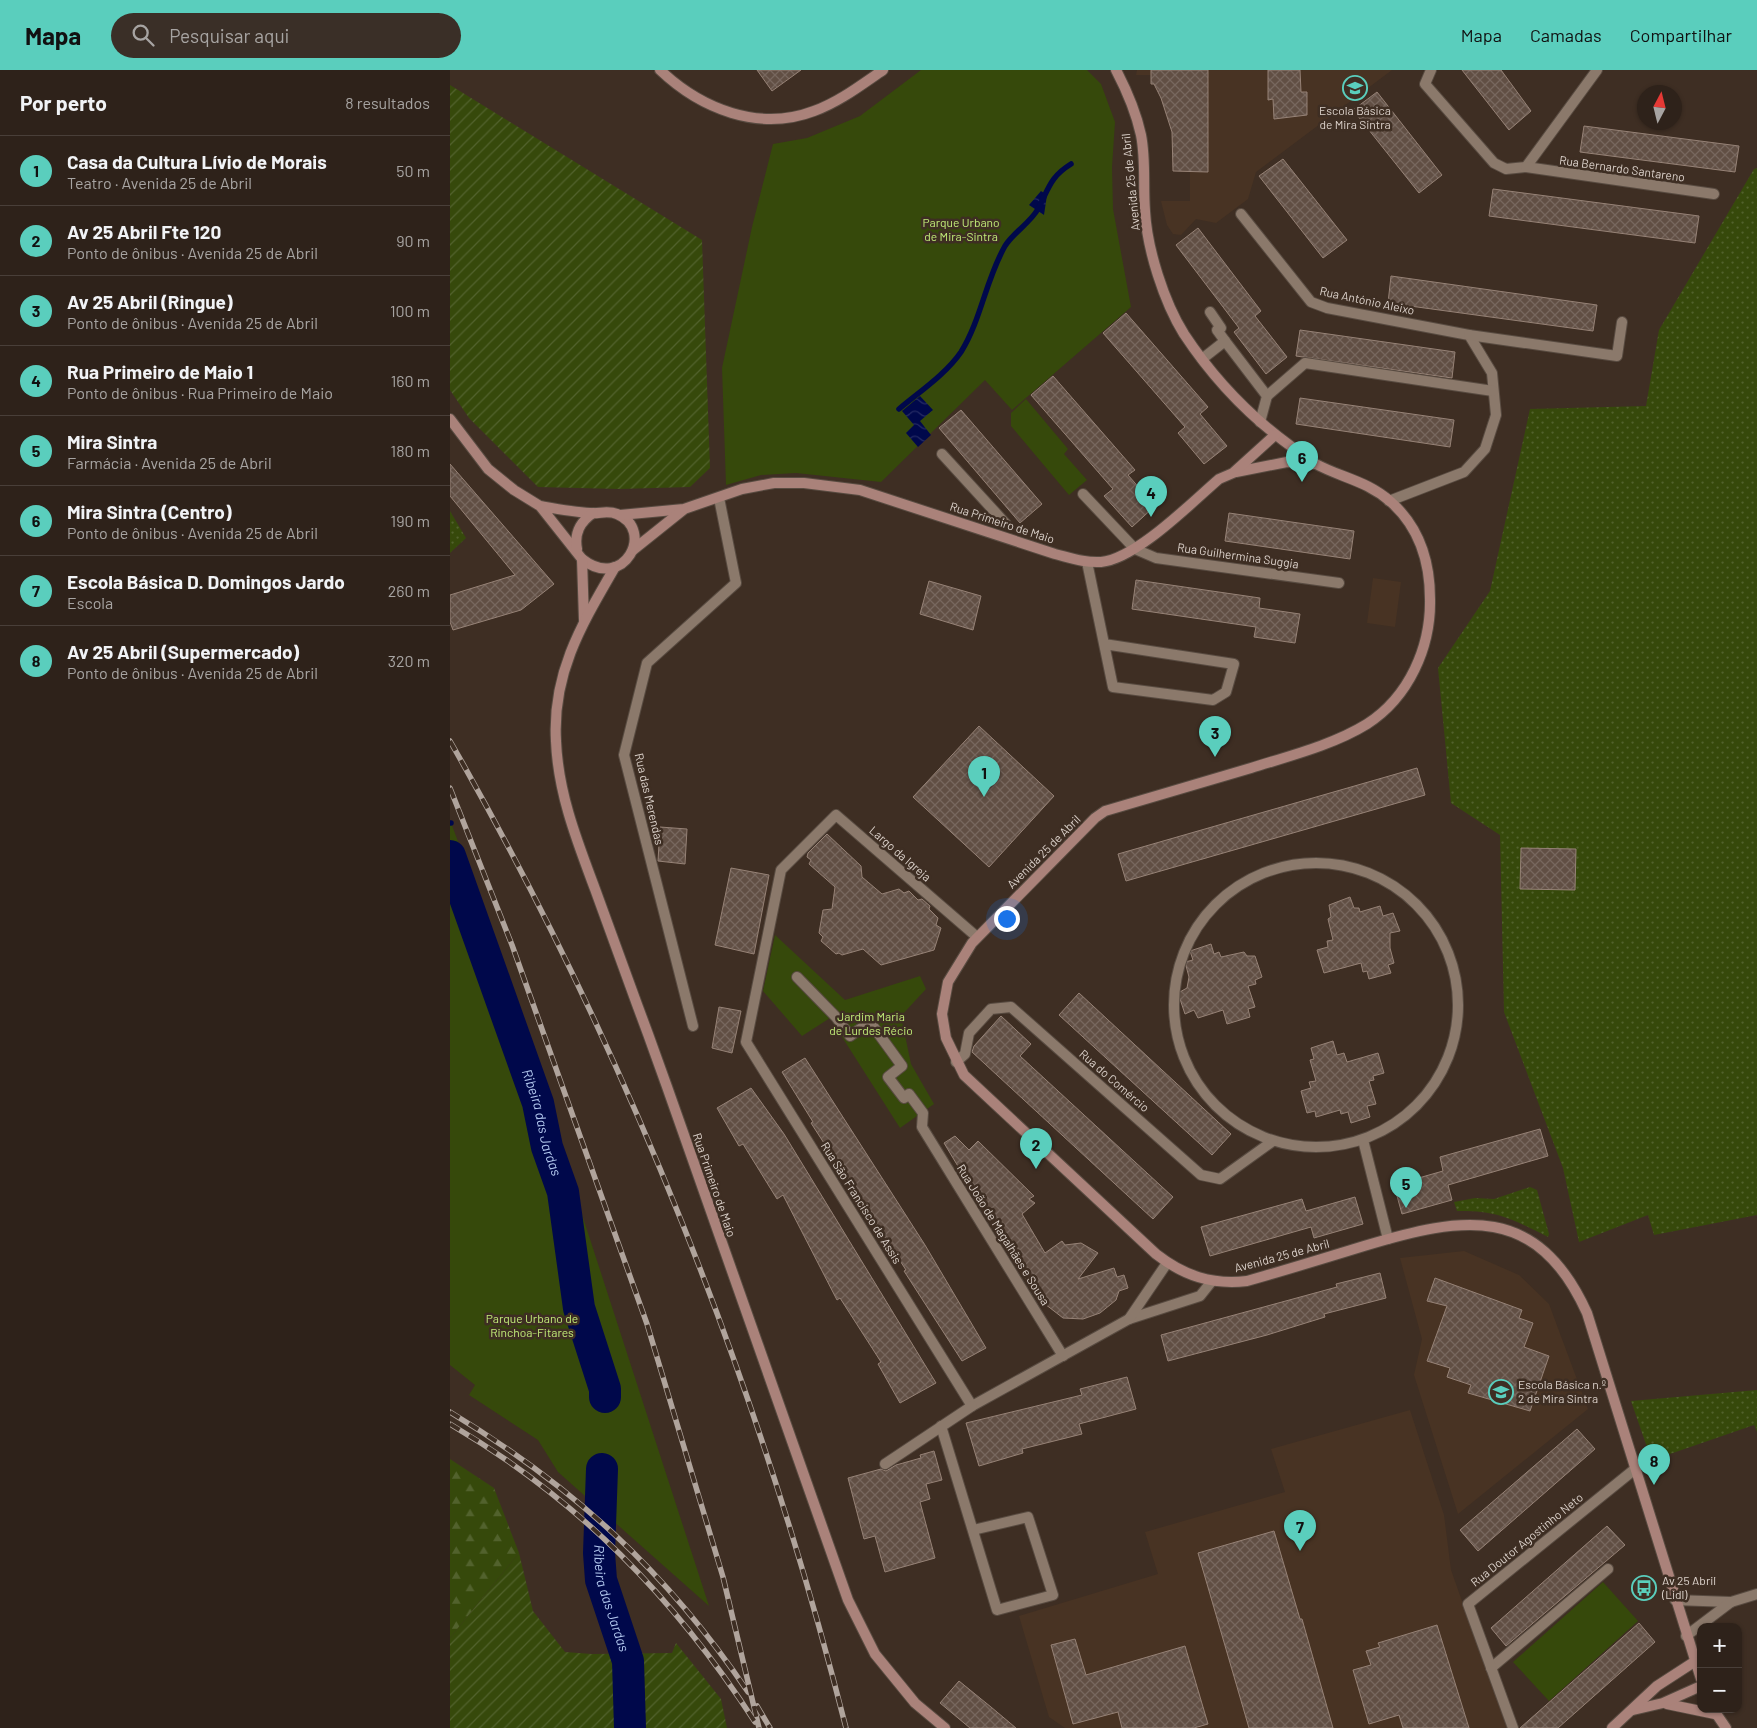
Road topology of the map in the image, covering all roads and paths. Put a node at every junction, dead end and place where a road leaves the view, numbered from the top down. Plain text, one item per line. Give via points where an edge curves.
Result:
1 (660, 70) edge
2 (882, 70) edge
3 (1116, 70) edge
4 (1431, 70) edge
5 (1591, 73) edge
6 (1526, 167) junction
7 (1714, 194) dead end
8 (1241, 214) dead end
9 (1210, 312) dead end
10 (1622, 322) dead end
11 (1470, 335) junction
12 (1225, 341) junction
13 (1202, 359) junction
14 (1493, 391) junction
15 (1267, 396) junction
16 (450, 419) edge
17 (1260, 422) junction
18 (1275, 435) junction
19 (942, 454) dead end
20 (1315, 464) junction
21 (1233, 473) junction
22 (1083, 494) dead end
23 (719, 498) junction
24 (1389, 501) junction
25 (540, 506) junction
26 (684, 509) junction
27 (593, 513) junction
28 (620, 515) junction
29 (1006, 524) dead end
30 (1135, 549) junction
31 (633, 550) junction
32 (580, 555) junction
33 (1087, 562) junction
34 (615, 567) junction
35 (1339, 583) dead end
36 (584, 620) junction
37 (1104, 644) junction
38 (808, 843) joint
39 (977, 937) junction
40 (797, 978) dead end
41 (693, 1026) dead end
42 (956, 1062) junction
43 (1363, 1140) junction
44 (1273, 1141) junction
45 (1388, 1239) junction
46 (1166, 1263) junction
47 (1212, 1281) junction
48 (1129, 1319) junction
49 (1063, 1356) junction
50 (972, 1406) junction
51 (941, 1426) junction
52 (885, 1464) dead end
53 (1635, 1469) junction
54 (972, 1530) junction
55 (1608, 1569) dead end
56 (1757, 1594) edge
57 (1675, 1600) junction
58 (1730, 1602) junction
59 (1686, 1636) junction
60 (1694, 1662) junction
61 (1491, 1668) junction
62 (1697, 1669) edge
63 (1697, 1688) edge
64 (1663, 1703) junction
65 (1697, 1709) edge
66 (1632, 1710) junction
67 (1715, 1713) edge
68 (945, 1728) edge
69 (1513, 1728) edge
70 (1612, 1728) edge
71 (1726, 1728) edge

1 - 2 street via 707,104 730,114 756,119 788,118 814,111 836,101
3 - 13 street, Avenida 25 de Abril via 1135,112 1141,136 1145,214 1155,262 1179,324
4 - 6 street, Rua Bernardo Santareno via 1426,84 1494,164 1506,169
5 - 6 street
6 - 7 street, Rua Bernardo Santareno
8 - 11 street, Rua António Aleixo via 1311,302 1327,308
9 - 12 street
10 - 11 street, Rua António Aleixo via 1617,356
11 - 14 street via 1492,373
12 - 13 street
12 - 15 street
13 - 17 street, Avenida 25 de Abril via 1232,396
14 - 15 street via 1305,364
14 - 24 street via 1496,415 1485,448 1464,472
15 - 17 street
16 - 25 street via 488,469
17 - 18 street, Avenida 25 de Abril
18 - 20 street, Avenida 25 de Abril
18 - 21 street, Rua Primeiro de Maio
19 - 29 street
20 - 21 street via 1287,462
20 - 24 street, Avenida 25 de Abril via 1361,481
21 - 30 street, Rua Primeiro de Maio via 1219,479
22 - 30 street
23 - 26 street, Rua Primeiro de Maio
23 - 33 street, Rua Primeiro de Maio via 742,489 774,483 860,490
23 - 41 street, Rua das Merendas via 736,583 647,663 624,755
24 - 39 street, Avenida 25 de Abril via 1409,520 1430,573 1430,621 1418,666 1392,702 1367,723 1327,742 1105,812 1070,841
25 - 27 street
25 - 32 street
26 - 28 street, Rua Primeiro de Maio
26 - 31 street, Rua Primeiro de Maio
27 - 28 street via 610,511
27 - 32 street via 578,528 576,540
28 - 31 street via 633,530
30 - 33 street, Rua Primeiro de Maio via 1117,558
30 - 35 street, Rua Guilhermina Suggia via 1156,558
31 - 34 street via 621,565
32 - 34 street via 590,566 602,570
32 - 36 street, Rua Primeiro de Maio
33 - 37 street
34 - 36 street, Rua Primeiro de Maio
36 - 68 street, Rua Primeiro de Maio via 560,679 556,710 559,775 569,819 848,1600 875,1654 916,1703
37 - 37 street via 1113,687 1213,700 1226,692 1234,664
38 - 39 street, Largo da Igreja via 836,815
38 - 50 street, Rua São Francisco de Assis via 781,870 746,1042
39 - 42 street, Avenida 25 de Abril via 948,982 942,1014 946,1038
40 - 49 street, Rua João de Magalhães e Sousa via 850,1036 870,1022 902,1066 888,1077 904,1098 909,1094 923,1113 922,1127
42 - 44 street, Rua do Comércio via 965,1054 969,1033 991,1009 1011,1007 1201,1175 1220,1179
42 - 46 street, Avenida 25 de Abril via 964,1075
43 - 44 street via 1318,1148
43 - 44 street via 1396,1124 1422,1102 1442,1074 1455,1042 1460,1008 1453,960 1430,917 1394,884 1349,865 1308,862 1269,870 1233,888 1210,908 1191,934 1176,971 1173,1014 1182,1056 1203,1093 1234,1122
43 - 45 street
45 - 47 street, Avenida 25 de Abril via 1247,1281
45 - 53 street, Avenida 25 de Abril via 1435,1227 1472,1224 1514,1233 1547,1253 1575,1287 1587,1313
46 - 47 street, Avenida 25 de Abril via 1186,1274
46 - 48 street
47 - 48 street via 1200,1296
48 - 49 street
49 - 50 street
50 - 51 street
51 - 52 street
51 - 54 street
53 - 57 street, Avenida 25 de Abril
53 - 61 street, Rua Doutor Agostinho Neto via 1468,1604
54 - 54 street via 997,1610 1053,1595 1028,1517
55 - 61 street
56 - 58 street
57 - 58 street
57 - 59 street, Avenida 25 de Abril
58 - 59 street
59 - 60 street, Avenida 25 de Abril
60 - 62 street, Avenida 25 de Abril
60 - 66 street via 1657,1686
61 - 69 street, Rua Doutor Agostinho Neto
63 - 64 street
64 - 65 street
64 - 66 street
66 - 70 street
67 - 71 street

